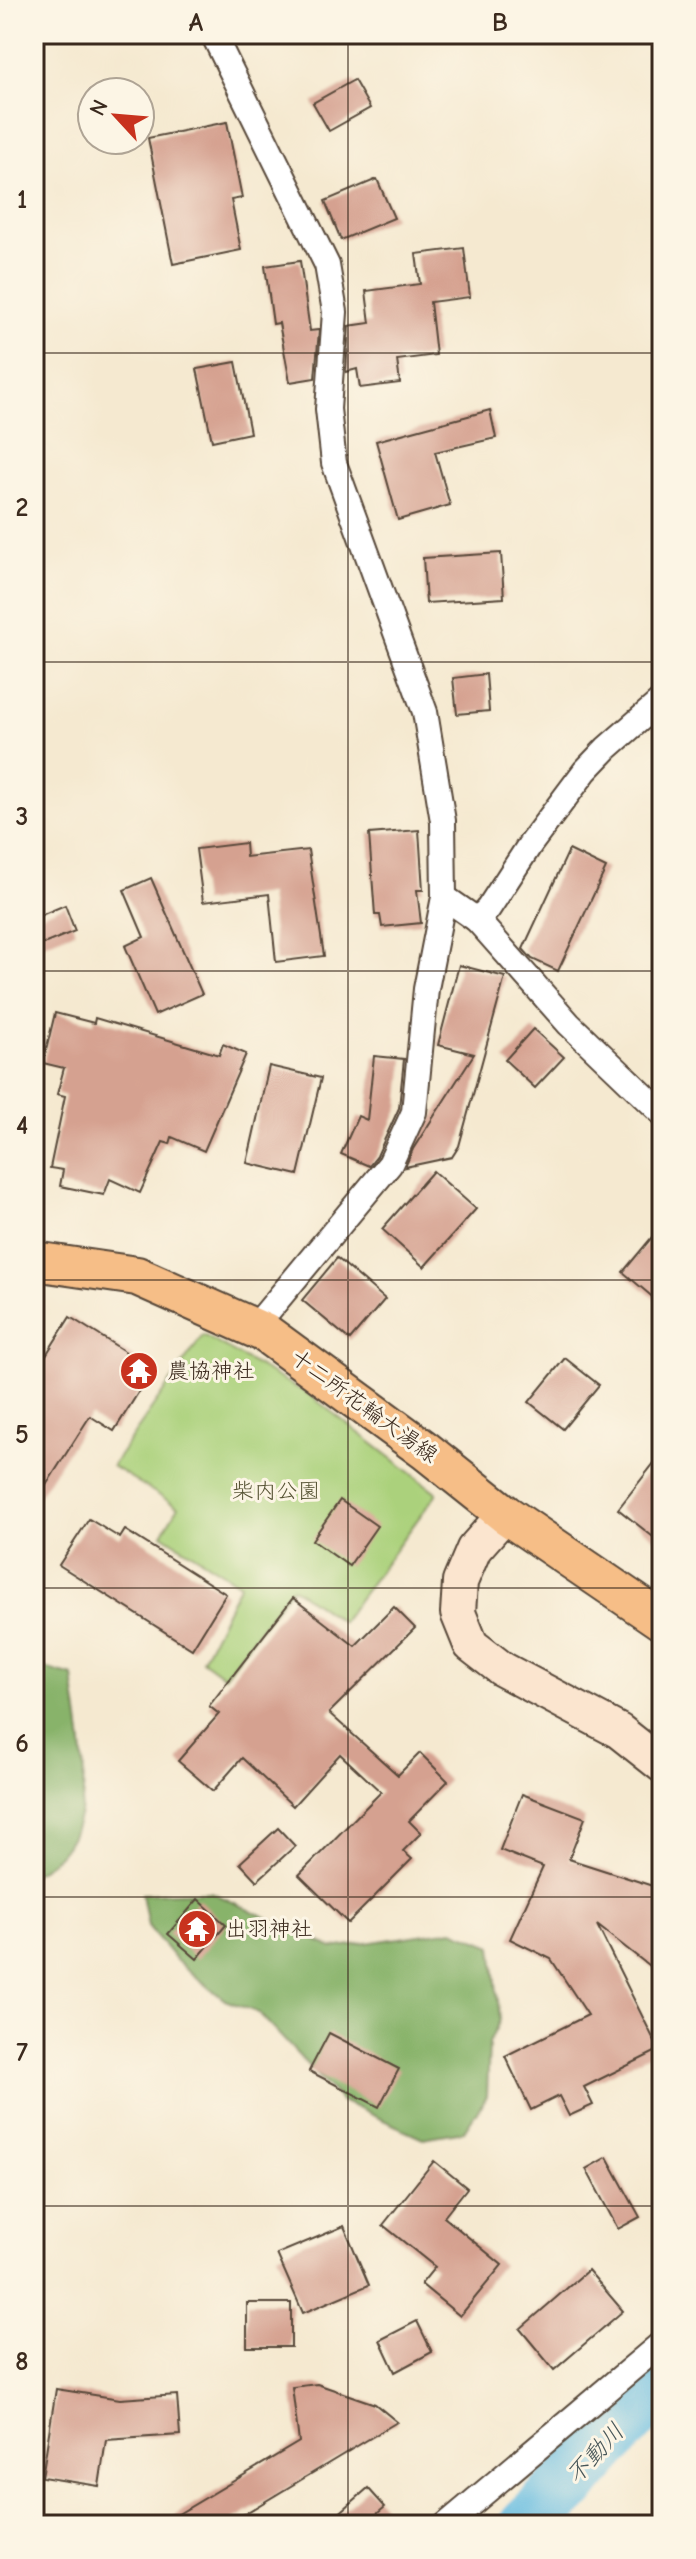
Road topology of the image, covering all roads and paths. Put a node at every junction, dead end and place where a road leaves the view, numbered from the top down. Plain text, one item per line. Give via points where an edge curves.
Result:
1 (213, 34) edge
2 (662, 700) edge
3 (444, 897) junction
4 (477, 920) junction
5 (662, 1113) edge
6 (34, 1261) edge
7 (254, 1328) junction
8 (505, 1514) junction
9 (662, 1621) edge
10 (662, 1765) edge
11 (662, 2343) edge
12 (446, 2525) edge

1 - 3 street via 327,265 335,312 328,409 334,463 425,712 443,821
2 - 4 street via 585,771
3 - 4 street
3 - 7 street via 426,989 414,1112 390,1164
4 - 5 street via 569,1024
6 - 7 main road, 十二所花輪大湯線 via 137,1276
7 - 8 main road, 十二所花輪大湯線
8 - 9 main road, 十二所花輪大湯線
8 - 10 street via 474,1549 460,1582 458,1613 471,1645 502,1669 619,1731
11 - 12 street

